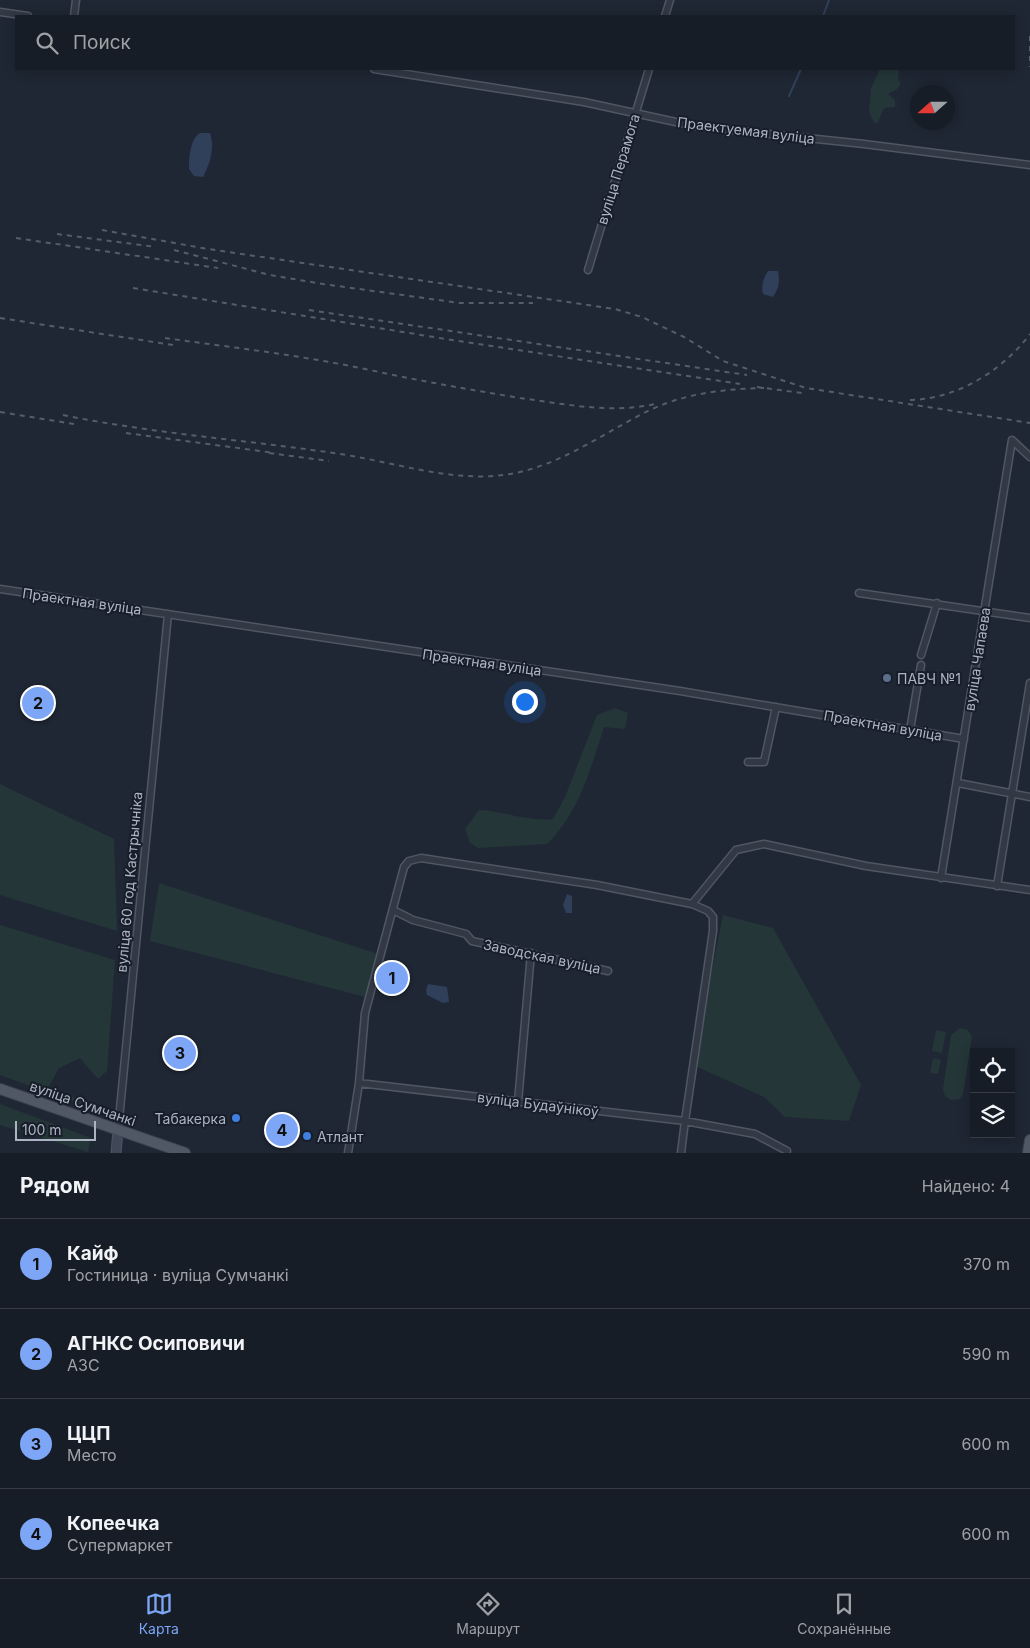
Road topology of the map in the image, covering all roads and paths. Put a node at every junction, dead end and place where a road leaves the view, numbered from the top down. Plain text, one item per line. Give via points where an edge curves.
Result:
1 (76, 0) edge
2 (670, 0) edge
3 (0, 12) edge
4 (21, 15) edge
5 (74, 15) edge
6 (665, 15) edge
7 (380, 70) edge
8 (649, 70) edge
9 (635, 112) junction
10 (1030, 165) edge
11 (588, 270) dead end
12 (1030, 457) edge
13 (0, 589) edge
14 (859, 593) dead end
15 (937, 603) junction
16 (984, 612) junction
17 (168, 614) junction
18 (1030, 618) edge
19 (921, 655) dead end
20 (921, 665) dead end
21 (1030, 682) edge
22 (776, 707) junction
23 (910, 730) junction
24 (964, 739) junction
25 (748, 762) dead end
26 (958, 783) junction
27 (1013, 794) junction
28 (1030, 797) edge
29 (941, 878) junction
30 (997, 886) junction
31 (1030, 890) edge
32 (692, 904) junction
33 (393, 910) junction
34 (531, 953) junction
35 (608, 971) dead end
36 (359, 1083) junction
37 (0, 1089) edge
38 (518, 1102) junction
39 (685, 1121) junction
40 (118, 1130) junction
41 (1030, 1140) edge
42 (786, 1151) dead end
43 (116, 1153) edge
44 (185, 1153) edge
45 (348, 1153) edge
46 (681, 1153) edge
47 (1028, 1153) edge

1 - 5 street
2 - 6 street
3 - 4 street
7 - 9 street, Праектуемая вуліца
8 - 9 street, вуліца Перамога
9 - 10 street, Праектуемая вуліца via 694,126
9 - 11 street, вуліца Перамога
12 - 16 street, вуліца Чапаева via 1012,440
13 - 17 street, Праектная вуліца
14 - 15 street
15 - 16 street
15 - 19 street
16 - 18 street
16 - 24 street, вуліца Чапаева
17 - 22 street, Праектная вуліца
17 - 40 street, вуліца 60 год Кастрычніка
20 - 23 street
21 - 27 street
22 - 23 street, Праектная вуліца
22 - 25 street via 764,762
23 - 24 street, Праектная вуліца
24 - 26 street, вуліца Чапаева
26 - 27 street
26 - 29 street, вуліца Чапаева
27 - 28 street
27 - 30 street
29 - 30 street
29 - 32 street via 764,844 736,850
30 - 31 street
32 - 33 street via 597,885 422,858 409,861 404,867
32 - 39 street via 713,917 713,931
33 - 34 street, Заводская вуліца via 413,920 466,934 472,941
33 - 36 street via 365,1013
34 - 35 street, Заводская вуліца
34 - 38 street
36 - 38 street, вуліца Будаўнікоў
36 - 45 street
37 - 40 main road, вуліца Сумчанкі
38 - 39 street, вуліца Будаўнікоў
39 - 42 street, вуліца Будаўнікоў via 755,1134
39 - 46 street
40 - 43 street, вуліца 60 год Кастрычніка
40 - 44 main road, вуліца Сумчанкі
41 - 47 main road

